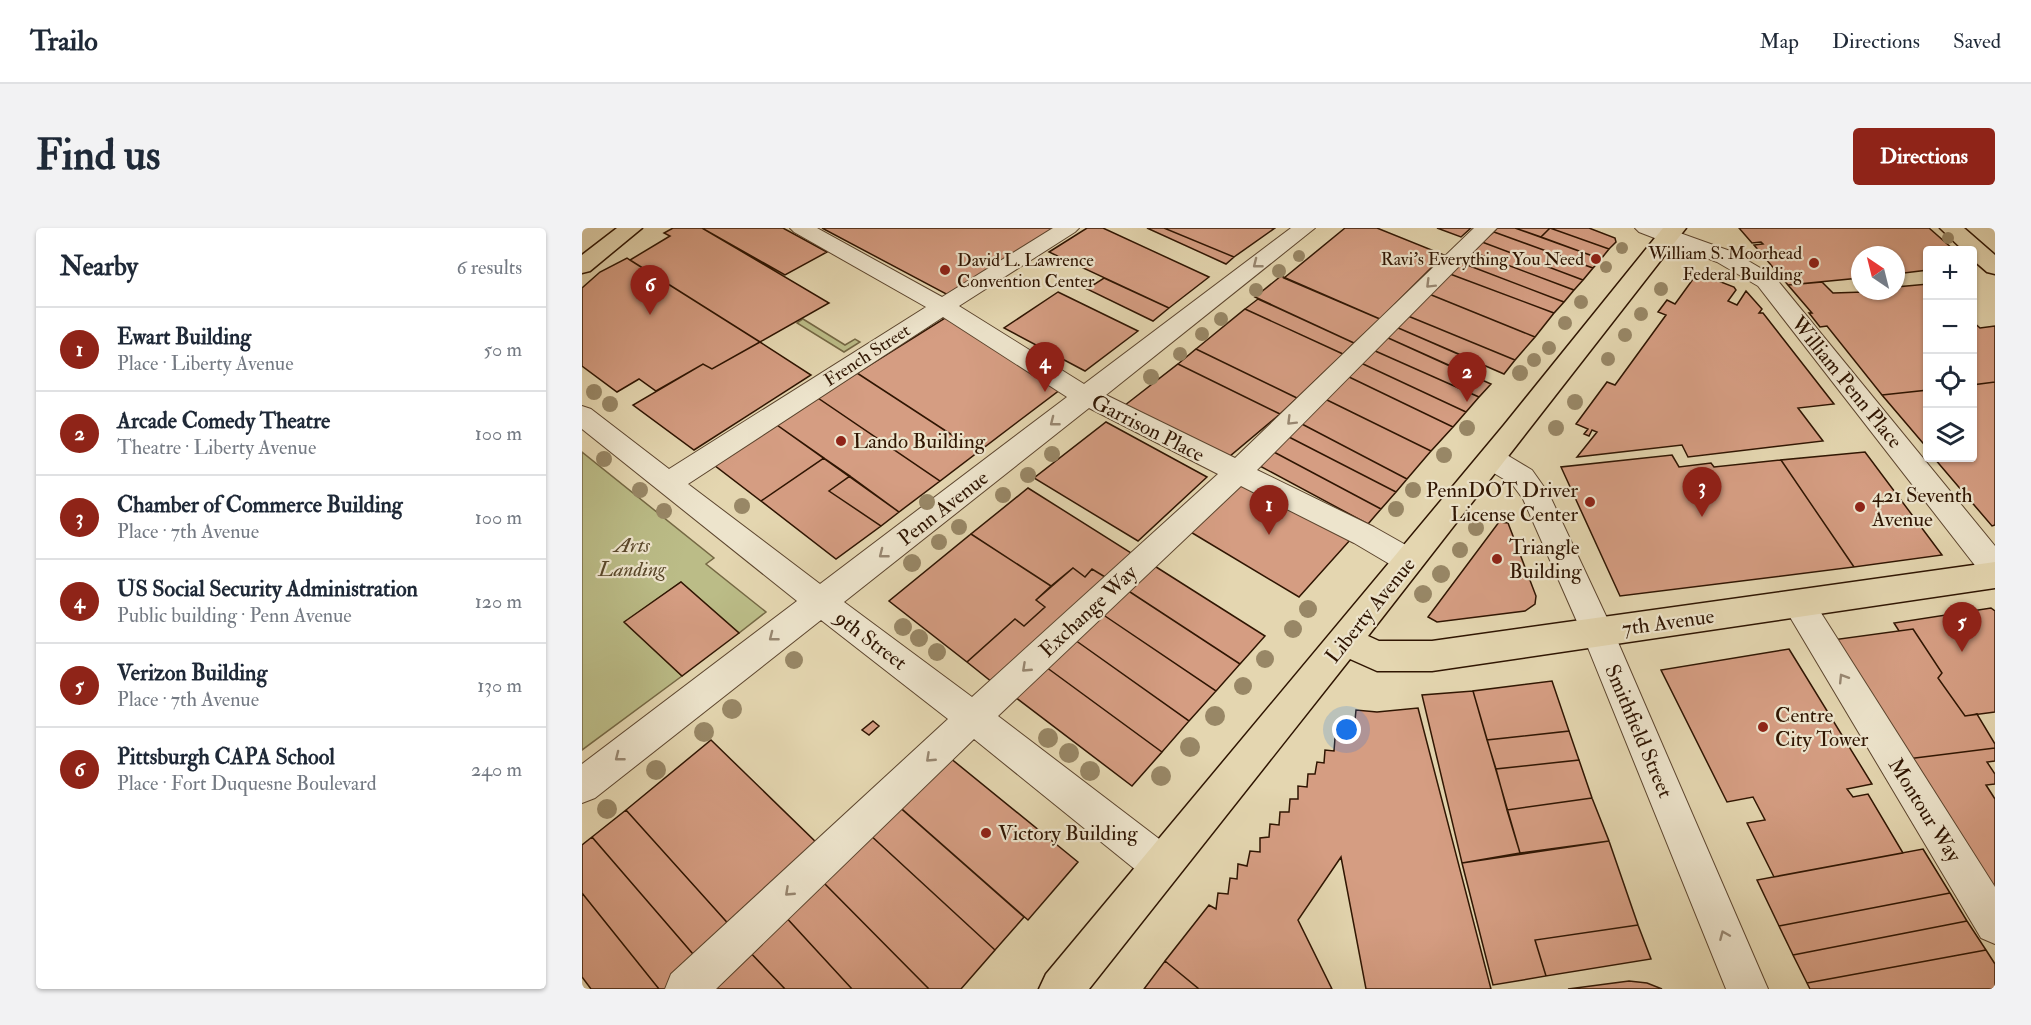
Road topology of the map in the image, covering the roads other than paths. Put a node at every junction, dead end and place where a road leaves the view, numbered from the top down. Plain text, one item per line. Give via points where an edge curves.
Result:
1 (631, 228) edge
2 (801, 228) edge
3 (1068, 228) edge
4 (1304, 228) edge
5 (1486, 228) edge
6 (1951, 228) edge
7 (1981, 228) edge
8 (1663, 231) edge
9 (1995, 240) edge
10 (582, 266) edge
11 (1995, 267) edge
12 (941, 306) junction
13 (1087, 396) junction
14 (582, 415) edge
15 (1492, 459) junction
16 (1237, 473) junction
17 (668, 483) junction
18 (1409, 561) junction
19 (1995, 568) edge
20 (1995, 575) edge
21 (820, 602) junction
22 (1798, 603) junction
23 (1598, 633) junction
24 (1344, 641) junction
25 (973, 718) junction
26 (582, 786) edge
27 (1161, 865) junction
28 (1995, 924) edge
29 (686, 989) edge
30 (1061, 989) edge
31 (1746, 989) edge

1 - 10 main road
2 - 12 street, Garrison Place
3 - 12 street, French Street
4 -> 13 street, Penn Avenue
5 -> 16 street, Exchange Way
6 - 11 main road
7 - 9 main road
8 - 15 main road, Liberty Avenue
8 - 19 street, William Penn Place via 1725,257 1766,282
12 - 13 street, Garrison Place
12 - 17 street, French Street
13 - 16 street, Garrison Place
13 -> 21 street, Penn Avenue
14 - 17 street, 9th Street
15 - 18 main road, Liberty Avenue
15 - 23 street, Smithfield Street via 1522,477 1535,494
16 - 18 street, Garrison Place
16 -> 25 street, Exchange Way
17 - 21 street, 9th Street
18 - 24 main road, Liberty Avenue
20 - 22 main road, 7th Avenue
21 - 25 street, 9th Street
21 -> 26 street, Penn Avenue
22 - 23 main road, 7th Avenue
28 -> 22 street, Montour Way
23 - 24 main road, 7th Avenue via 1410,657 1377,656
31 -> 23 street, Smithfield Street
24 - 27 main road, Liberty Avenue
25 - 27 street, 9th Street
25 -> 29 street, Exchange Way
27 - 30 main road, Liberty Avenue

